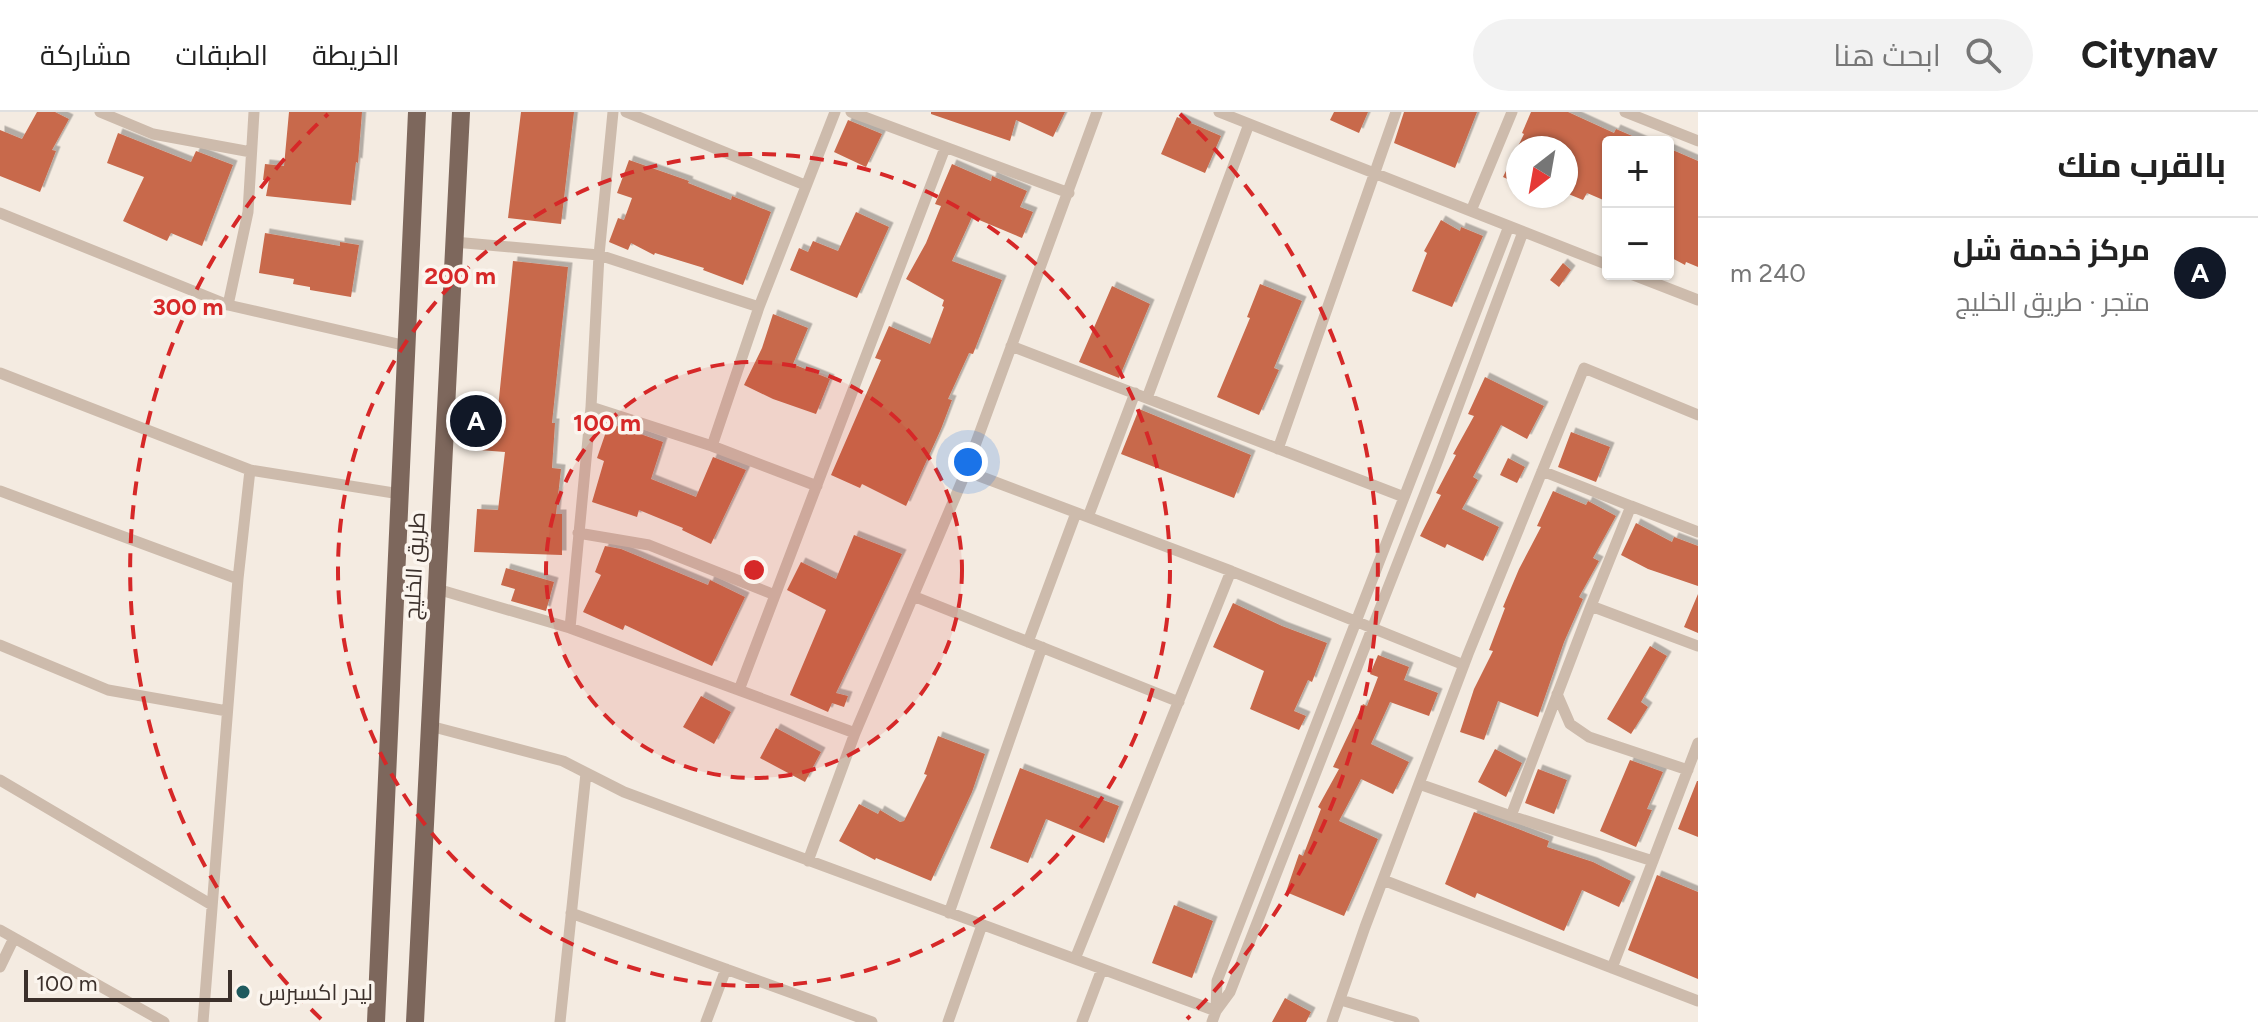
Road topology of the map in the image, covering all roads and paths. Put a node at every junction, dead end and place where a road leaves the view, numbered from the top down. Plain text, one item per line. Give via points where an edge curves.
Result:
1 (100, 112) edge
2 (254, 112) edge
3 (417, 112) edge
4 (461, 112) edge
5 (613, 112) edge
6 (626, 112) edge
7 (835, 112) edge
8 (851, 112) edge
9 (1097, 112) edge
10 (1219, 112) edge
11 (1396, 112) edge
12 (1512, 112) edge
13 (1625, 112) edge
14 (1249, 124) junction
15 (1698, 141) edge
16 (945, 148) junction
17 (251, 152) junction
18 (1374, 173) junction
19 (805, 185) junction
20 (1069, 193) junction
21 (1471, 211) junction
22 (0, 213) edge
23 (1509, 226) junction
24 (1523, 232) junction
25 (454, 242) junction
26 (599, 255) junction
27 (1602, 263) edge
28 (1646, 280) edge
29 (1698, 300) edge
30 (228, 305) junction
31 (759, 307) junction
32 (407, 346) junction
33 (1011, 346) junction
34 (0, 373) edge
35 (1141, 396) junction
36 (591, 407) junction
37 (1698, 415) edge
38 (712, 446) junction
39 (1278, 449) junction
40 (250, 470) junction
41 (966, 471) junction
42 (1542, 471) junction
43 (817, 486) junction
44 (0, 491) edge
45 (400, 494) junction
46 (1404, 497) junction
47 (1631, 506) junction
48 (1082, 515) junction
49 (1698, 532) edge
50 (578, 533) junction
51 (1231, 571) junction
52 (238, 579) junction
53 (437, 589) junction
54 (775, 595) junction
55 (913, 596) junction
56 (1591, 606) junction
57 (1356, 622) junction
58 (570, 628) junction
59 (1372, 630) junction
60 (1028, 642) junction
61 (0, 645) edge
62 (1698, 646) edge
63 (1042, 647) junction
64 (1464, 665) junction
65 (739, 690) junction
66 (1557, 694) junction
67 (1179, 702) junction
68 (227, 711) junction
69 (430, 726) junction
70 (855, 733) junction
71 (1698, 743) edge
72 (1688, 770) junction
73 (586, 773) junction
74 (0, 780) edge
75 (1419, 784) junction
76 (1511, 816) junction
77 (808, 861) junction
78 (1653, 861) junction
79 (1383, 880) junction
80 (212, 905) junction
81 (571, 913) junction
82 (949, 913) junction
83 (982, 925) junction
84 (0, 930) edge
85 (14, 938) junction
86 (1075, 959) junction
87 (0, 967) edge
88 (1612, 968) junction
89 (726, 969) junction
90 (1102, 969) junction
91 (1341, 1000) junction
92 (1698, 1001) edge
93 (832, 1007) junction
94 (1214, 1016) edge
95 (164, 1022) edge
96 (203, 1022) edge
97 (376, 1022) edge
98 (415, 1022) edge
99 (560, 1022) edge
100 (706, 1022) edge
101 (826, 1022) edge
102 (872, 1022) edge
103 (948, 1022) edge
104 (1082, 1022) edge
105 (1332, 1022) edge
106 (1414, 1022) edge

1 - 17 street via 153,134
2 - 17 street
3 - 32 main road, طريق الخليج
4 - 25 main road, طريق الخليج
5 - 26 street
6 - 19 street
7 - 19 street
8 - 16 street
9 - 20 street
10 - 14 street
11 - 18 street
12 - 21 street
13 - 15 street
14 - 18 street
14 - 35 street
16 - 20 street
16 - 43 street
17 - 30 street via 248,212
18 - 21 street
18 - 39 street
19 - 31 street
20 - 33 street
21 - 23 street
22 - 30 street
23 - 24 street
23 - 46 street
24 - 27 street
24 - 59 street
25 - 26 street
25 - 53 main road, طريق الخليج
26 - 31 street
26 - 36 street
28 - 29 street
30 - 32 street
31 - 38 street
32 - 45 main road, طريق الخليج
33 - 35 street
33 - 41 street
34 - 40 street
35 - 39 street
35 - 48 street
36 - 38 street
36 - 50 street
37 - 42 street via 1584,368
38 - 43 street
39 - 46 street
40 - 45 street
40 - 52 street
41 - 48 street
41 - 55 street
42 - 47 street
42 - 64 street
43 - 54 street
44 - 52 street
45 - 97 main road, طريق الخليج
46 - 57 street
47 - 49 street
47 - 56 street
48 - 51 street
48 - 60 street
50 - 54 street via 649,545
50 - 58 street
51 - 57 street
51 - 67 street
52 - 68 street
53 - 58 street
53 - 69 main road, طريق الخليج
54 - 65 street
55 - 60 street
55 - 70 street
56 - 62 street
56 - 66 street
57 - 59 street
57 - 94 street via 1217,981
58 - 65 street
59 - 64 street
59 - 94 street via 1230,992
60 - 63 street
61 - 68 street via 108,690
63 - 67 street
63 - 82 street
64 - 75 street
65 - 70 street
66 - 72 street via 1570,724 1589,737
66 - 76 street
67 - 86 street
68 - 80 street
69 - 73 street via 563,761
69 - 98 main road, طريق الخليج
70 - 77 street
71 - 72 street
72 - 78 street
73 - 77 street
73 - 81 street
74 - 80 street
75 - 76 street
75 - 79 street
76 - 78 street
77 - 82 street
78 - 88 street
79 - 88 street
79 - 91 street
80 - 96 street
81 - 89 street
81 - 99 street
82 - 83 street
83 - 86 street
83 - 103 street
84 - 85 street
85 - 87 street
85 - 95 street
86 - 90 street
88 - 92 street
89 - 93 street
89 - 100 street
90 - 94 street
90 - 104 street
91 - 105 street
91 - 106 street
93 - 101 street
93 - 102 street

